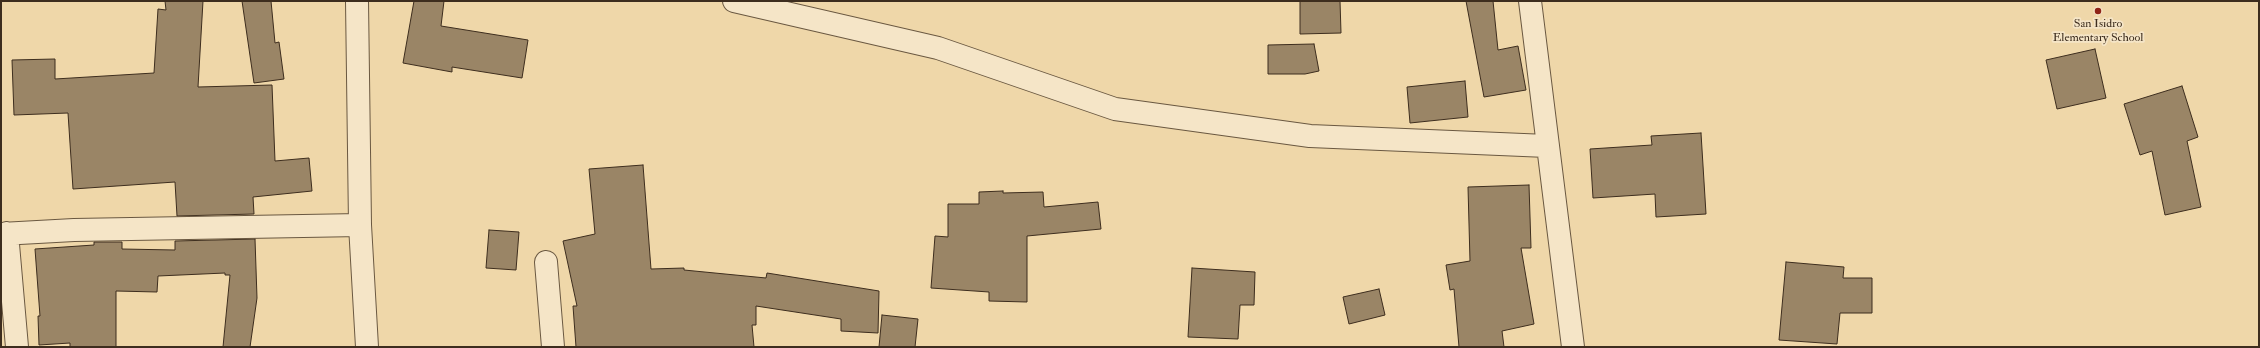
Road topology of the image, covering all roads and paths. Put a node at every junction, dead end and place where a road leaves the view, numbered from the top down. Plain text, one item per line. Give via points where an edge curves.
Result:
1 (357, 1) edge
2 (734, 1) edge
3 (1530, 1) edge
4 (1547, 146) junction
5 (360, 225) junction
6 (4, 234) edge
7 (546, 262) dead end
8 (16, 347) edge
9 (367, 347) edge
10 (553, 347) edge
11 (1573, 347) edge

1 - 5 street
2 - 4 street via 938,48 1115,109 1310,136
3 - 4 street
4 - 11 street
5 - 6 street via 82,230
5 - 9 street
6 - 8 street
7 - 10 street

